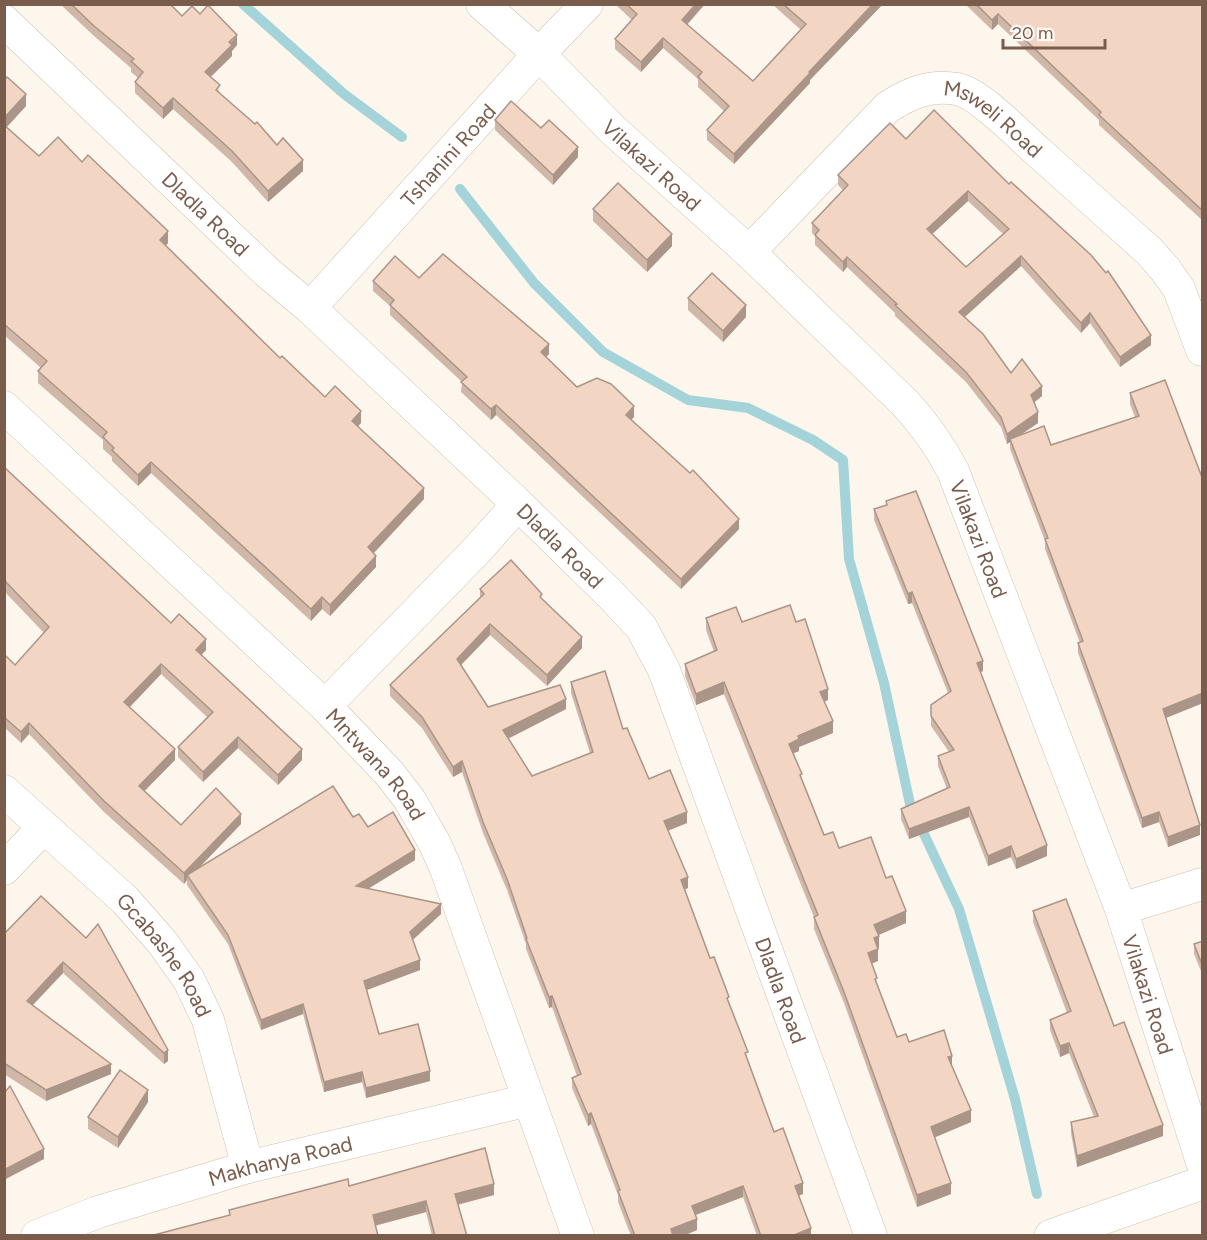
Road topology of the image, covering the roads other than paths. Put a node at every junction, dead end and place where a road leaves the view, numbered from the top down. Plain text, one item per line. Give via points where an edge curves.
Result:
1 (482, 4) edge
2 (587, 4) edge
3 (4, 21) edge
4 (539, 54) junction
5 (749, 252) junction
6 (310, 308) junction
7 (1203, 350) edge
8 (4, 407) edge
9 (518, 504) junction
10 (325, 706) junction
11 (4, 790) edge
12 (44, 827) junction
13 (4, 869) edge
14 (1203, 884) edge
15 (1120, 909) junction
16 (529, 1100) junction
17 (1203, 1162) edge
18 (248, 1167) junction
19 (1203, 1183) edge
20 (37, 1236) edge
21 (578, 1236) edge
22 (872, 1236) edge
23 (1051, 1236) edge

1 - 4 street, Vilakazi Road
2 - 4 street, Tshanini Road
3 - 6 street, Dladla Road via 268,273
4 - 5 street, Vilakazi Road via 613,130
4 - 6 street, Tshanini Road
5 - 7 street, Msweli Road via 888,107 910,93 932,87 959,89 979,100 1149,251 1179,289
5 - 15 street, Vilakazi Road via 906,404 942,450
6 - 9 street, Dladla Road
8 - 10 street, Mntwana Road
9 - 10 street
9 - 22 street, Dladla Road via 630,613 664,670
10 - 16 street, Mntwana Road via 389,773 435,844
11 - 12 street, Gcabashe Road
12 - 13 street
12 - 18 street, Gcabashe Road via 125,900 189,980 208,1020
14 - 15 street
15 - 17 street, Vilakazi Road
16 - 18 street, Makhanya Road
16 - 21 street, Mntwana Road
18 - 20 street, Makhanya Road via 98,1212
19 - 23 street

